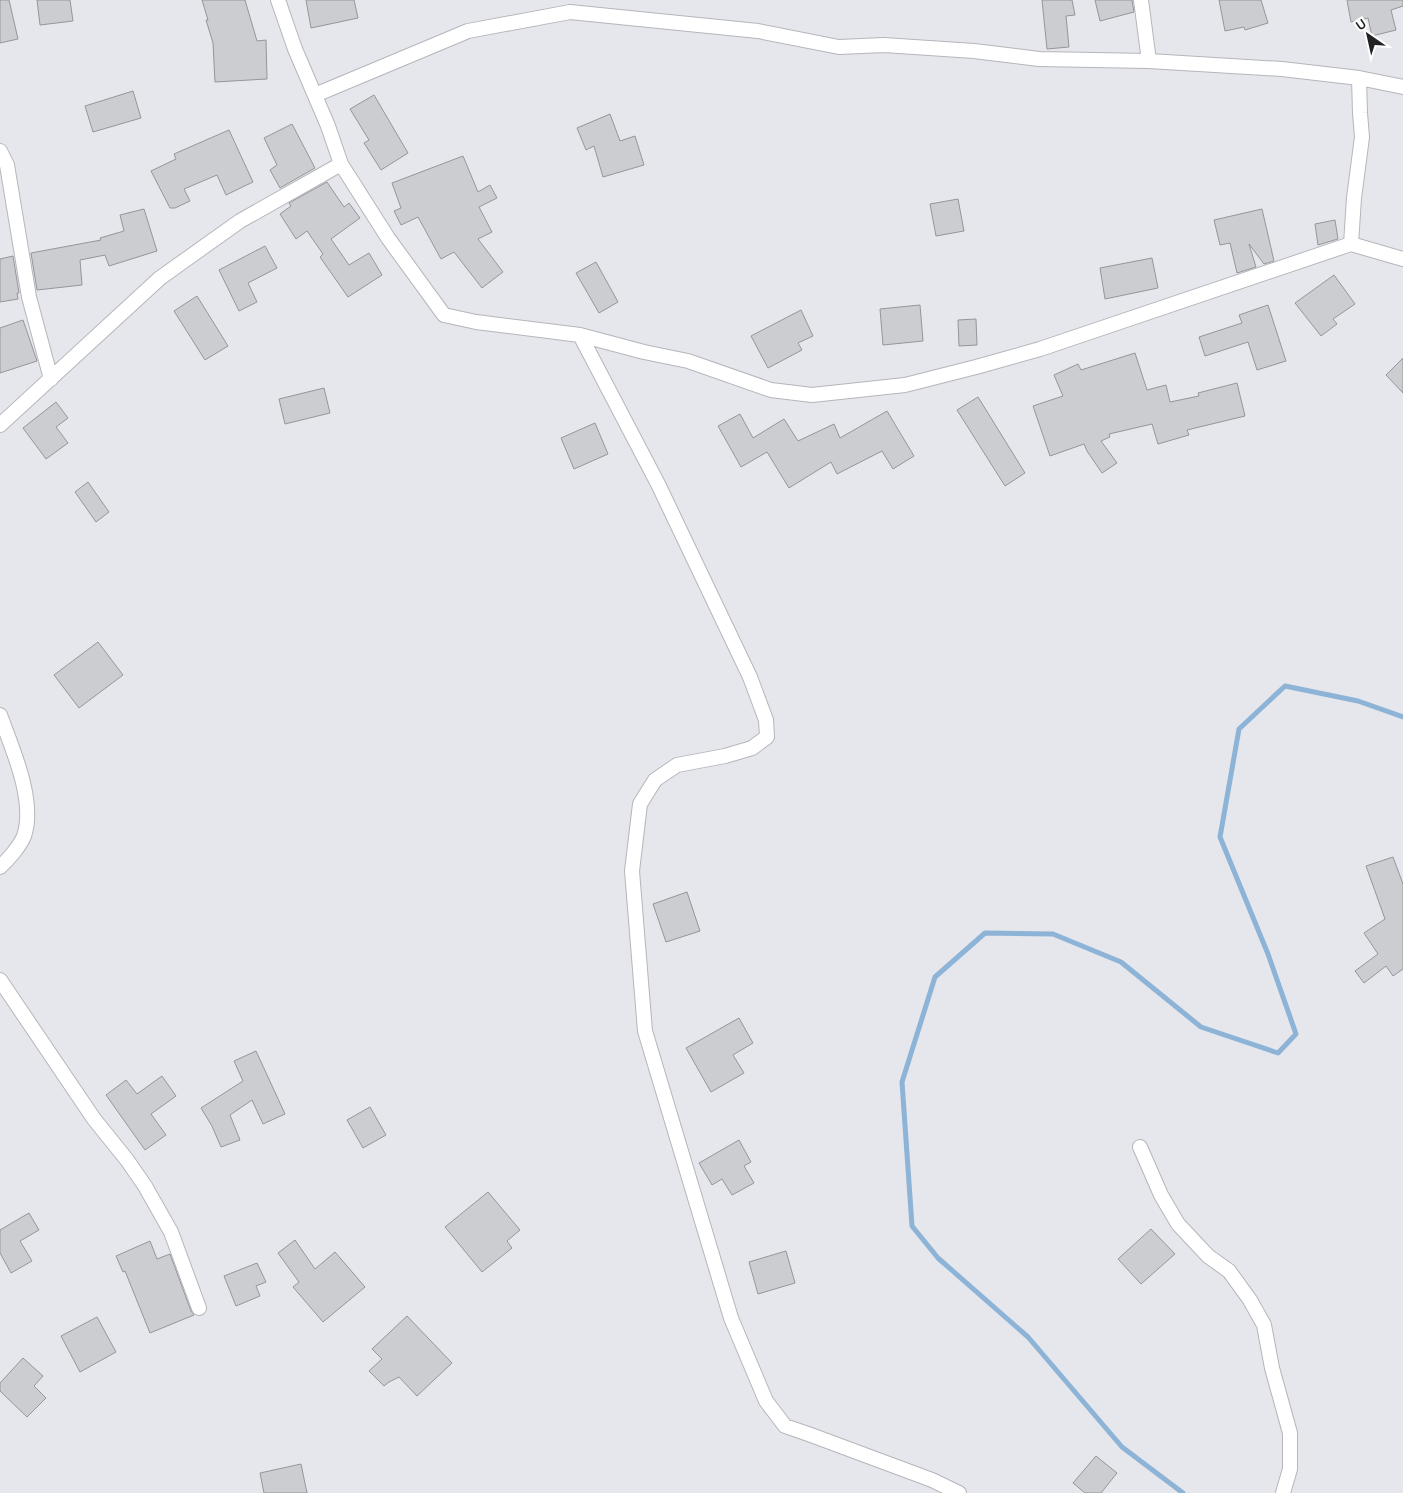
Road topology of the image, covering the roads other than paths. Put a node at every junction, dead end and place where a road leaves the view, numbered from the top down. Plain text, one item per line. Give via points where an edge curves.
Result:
1 (278, 0) edge
2 (1141, 0) edge
3 (1149, 61) junction
4 (1359, 78) junction
5 (1403, 87) edge
6 (315, 95) junction
7 (0, 151) edge
8 (340, 164) junction
9 (1351, 244) junction
10 (1403, 259) edge
11 (580, 335) junction
12 (51, 379) junction
13 (0, 426) edge
14 (0, 715) edge
15 (0, 867) edge
16 (0, 980) edge
17 (1140, 1146) dead end
18 (199, 1308) dead end
19 (960, 1493) edge
20 (1283, 1493) edge

1 - 6 street
2 - 3 street
3 - 4 street via 1282,69
3 - 6 street via 1038,59 884,45 839,47 758,31 570,12 468,31
4 - 5 street
4 - 9 street via 1362,137
6 - 8 street
7 - 12 street via 7,165 29,298
8 - 11 street via 444,315
8 - 12 street via 240,221 160,278
9 - 10 street
9 - 11 street via 1040,349 905,385 812,396 771,390 688,361
11 - 19 street via 658,484 750,677 766,720 766,737 752,748 677,765 655,780 640,804 632,871 645,1031 731,1318 766,1401 785,1426
12 - 13 street
14 - 15 street via 15,756 28,814 24,837
16 - 18 street via 94,1119 145,1186 171,1232
17 - 20 street via 1161,1195 1178,1224 1208,1256 1229,1271 1264,1326 1290,1433 1290,1469

